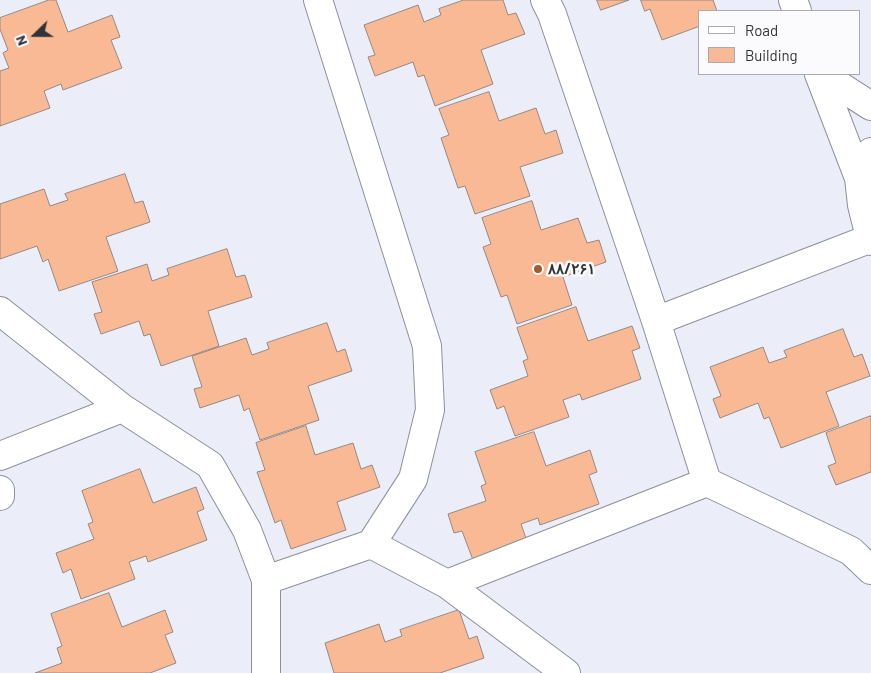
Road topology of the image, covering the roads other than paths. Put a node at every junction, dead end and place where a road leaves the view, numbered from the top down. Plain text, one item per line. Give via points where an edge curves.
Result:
1 (318, 0) edge
2 (544, 0) edge
3 (820, 75) edge
4 (822, 75) edge
5 (871, 106) edge
6 (871, 152) edge
7 (859, 178) junction
8 (870, 240) edge
9 (0, 311) edge
10 (656, 321) junction
11 (122, 408) junction
12 (0, 456) edge
13 (707, 482) junction
14 (0, 490) edge
15 (0, 496) edge
16 (371, 544) junction
17 (871, 570) edge
18 (266, 580) junction
19 (447, 584) junction
20 (266, 673) edge
21 (566, 673) edge

1 - 16 street via 427,346 430,410 413,479
2 - 10 street via 555,23
3 - 7 street
4 - 5 street
6 - 7 street
7 - 8 street
8 - 10 street
9 - 11 street
10 - 13 street
11 - 12 street
11 - 18 street via 210,465 247,530
13 - 17 street via 851,551
13 - 19 street
14 - 15 street
16 - 18 street
16 - 19 street
18 - 20 street
19 - 21 street

